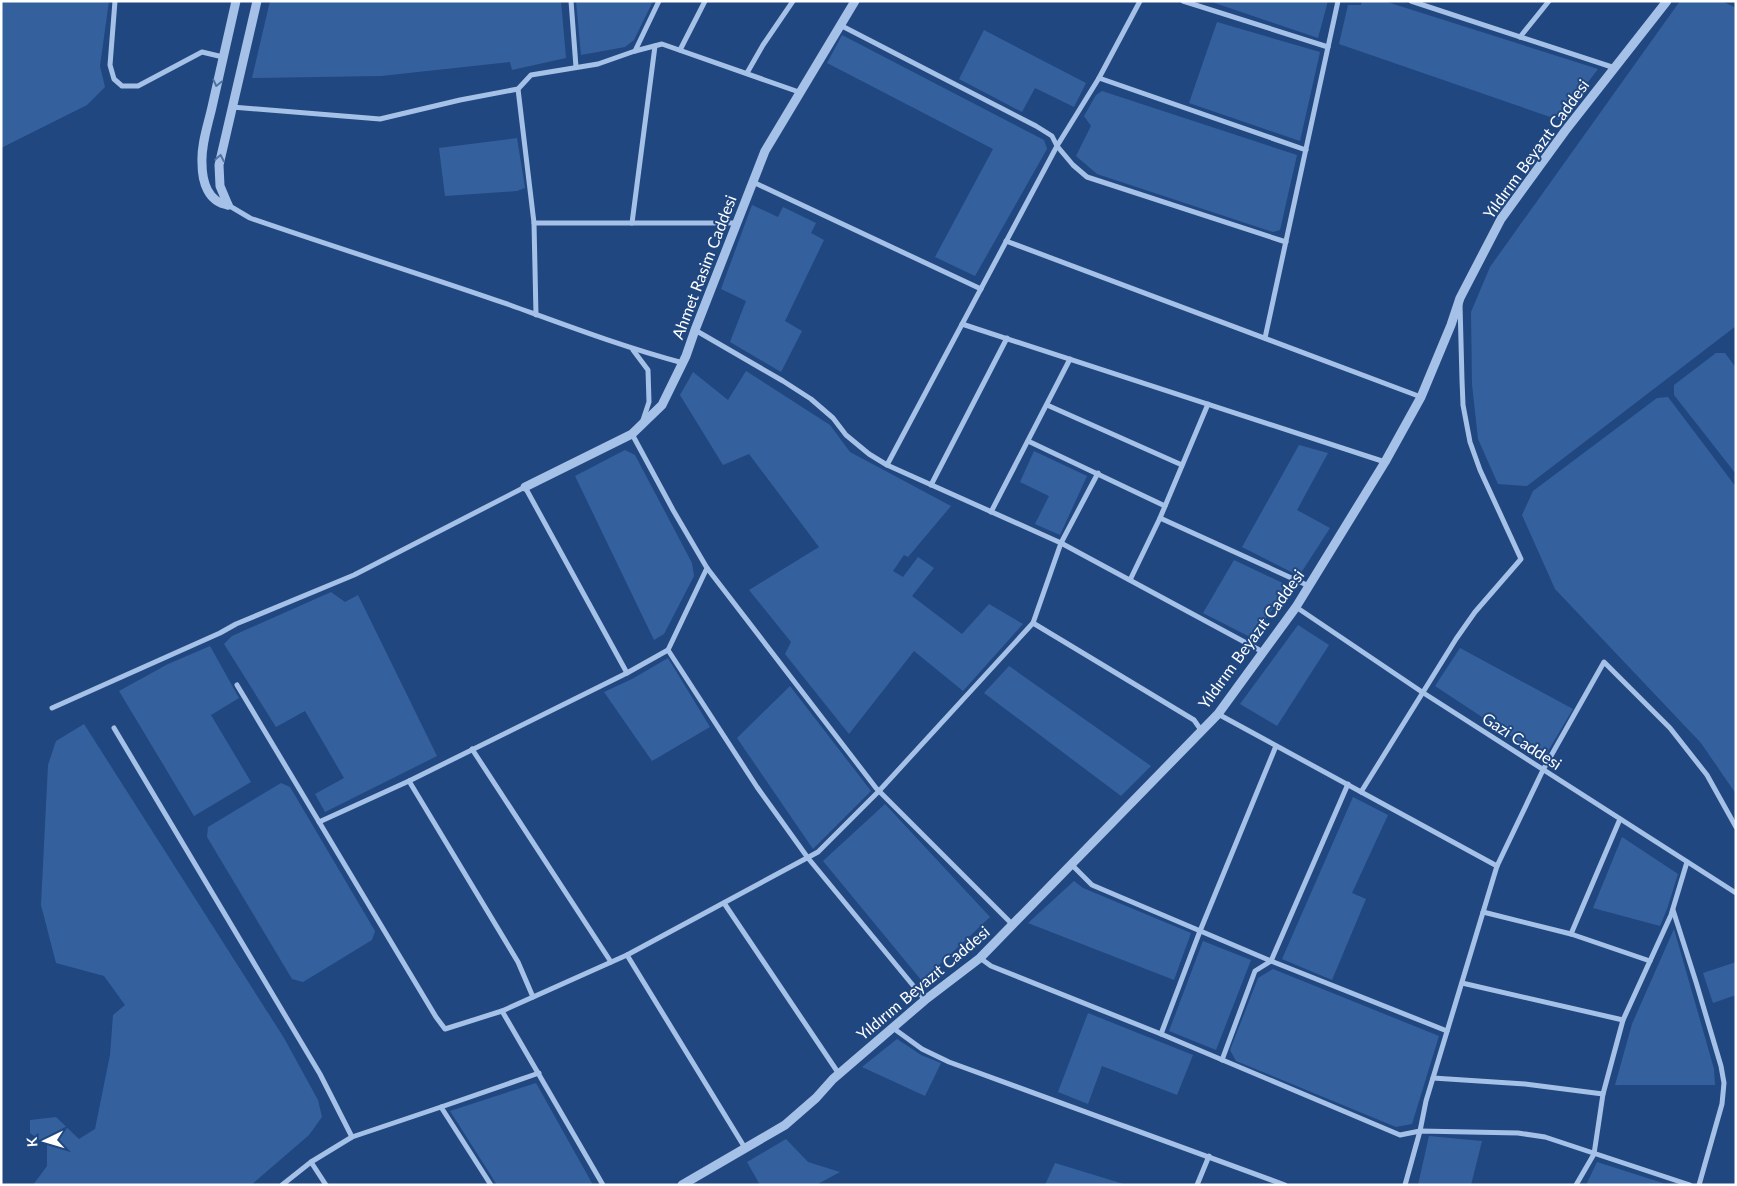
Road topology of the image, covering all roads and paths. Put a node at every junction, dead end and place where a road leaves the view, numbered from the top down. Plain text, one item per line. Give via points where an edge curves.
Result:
1 (115, 1) edge
2 (236, 1) edge
3 (257, 1) edge
4 (571, 1) edge
5 (659, 1) edge
6 (705, 1) edge
7 (793, 1) edge
8 (855, 1) edge
9 (1140, 1) edge
10 (1183, 1) edge
11 (1338, 1) edge
12 (1411, 1) edge
13 (1549, 1) edge
14 (1667, 1) edge
15 (840, 25) junction
16 (1520, 37) junction
17 (655, 46) junction
18 (1328, 47) junction
19 (680, 50) junction
20 (635, 51) junction
21 (223, 57) junction
22 (576, 67) junction
23 (1616, 68) junction
24 (747, 73) junction
25 (1099, 78) junction
26 (518, 89) junction
27 (799, 92) junction
28 (232, 107) junction
29 (1057, 146) junction
30 (1306, 150) junction
31 (752, 182) junction
32 (228, 204) junction
33 (534, 223) junction
34 (632, 223) junction
35 (736, 224) junction
36 (1006, 242) junction
37 (1286, 242) junction
38 (981, 289) junction
39 (1460, 298) junction
40 (536, 315) junction
41 (962, 324) junction
42 (695, 330) junction
43 (1007, 338) junction
44 (1265, 338) junction
45 (632, 349) junction
46 (1070, 359) junction
47 (683, 363) junction
48 (1421, 397) junction
49 (1047, 404) junction
50 (1208, 404) junction
51 (641, 426) junction
52 (632, 434) junction
53 (1028, 441) junction
54 (1385, 462) junction
55 (887, 464) junction
56 (1182, 465) junction
57 (1098, 474) junction
58 (931, 485) junction
59 (525, 487) junction
60 (1165, 506) junction
61 (991, 512) junction
62 (1160, 518) junction
63 (1061, 543) junction
64 (707, 568) junction
65 (1130, 580) junction
66 (1309, 586) junction
67 (1296, 607) junction
68 (1033, 623) junction
69 (668, 650) junction
70 (1263, 652) junction
71 (627, 673) junction
72 (238, 685) dead end
73 (1422, 692) junction
74 (52, 708) dead end
75 (1218, 714) junction
76 (114, 728) dead end
77 (1202, 730) junction
78 (1276, 746) junction
79 (472, 749) junction
80 (1543, 770) junction
81 (409, 781) junction
82 (1348, 784) junction
83 (879, 791) junction
84 (1361, 792) junction
85 (1620, 819) junction
86 (320, 822) junction
87 (1736, 827) edge
88 (808, 858) junction
89 (1687, 862) junction
90 (1072, 865) junction
91 (1497, 866) junction
92 (1736, 893) edge
93 (724, 903) junction
94 (1673, 909) junction
95 (1483, 912) junction
96 (1013, 925) junction
97 (1200, 931) junction
98 (1570, 934) junction
99 (627, 955) junction
100 (980, 958) junction
101 (1271, 961) junction
102 (1650, 961) junction
103 (611, 962) junction
104 (1462, 983) junction
105 (533, 997) junction
106 (925, 1000) junction
107 (502, 1010) junction
108 (1623, 1020) junction
109 (893, 1028) junction
110 (1447, 1031) junction
111 (1161, 1034) junction
112 (1222, 1060) junction
113 (539, 1073) junction
114 (839, 1074) junction
115 (1433, 1078) junction
116 (1604, 1094) junction
117 (441, 1107) junction
118 (1420, 1131) junction
119 (352, 1137) junction
120 (745, 1148) junction
121 (1594, 1154) junction
122 (1209, 1156) junction
123 (311, 1162) junction
124 (282, 1185) edge
125 (326, 1185) edge
126 (491, 1185) edge
127 (603, 1185) edge
128 (682, 1185) edge
129 (1197, 1185) edge
130 (1285, 1185) edge
131 (1405, 1185) edge
132 (1576, 1185) edge
133 (1690, 1185) edge
134 (1699, 1185) edge

1 - 21 street via 110,65 114,79 122,86 138,86 202,52
2 - 21 street
3 - 28 street
4 - 22 street
5 - 20 street
6 - 19 street
7 - 24 street
8 - 15 street, Ahmet Rasim Caddesi
9 - 25 street
10 - 18 street
11 - 18 street
12 - 16 street
13 - 16 street
14 - 23 street, Yıldırım Beyazıt Caddesi
15 - 27 street, Ahmet Rasim Caddesi
15 - 29 street via 1036,126 1052,136
16 - 23 street
17 - 19 street via 662,44
17 - 20 street
17 - 34 street
18 - 30 street
19 - 24 street
20 - 22 street via 598,64
21 -> 32 street via 202,162 209,193 216,201
22 - 26 street via 531,75
23 - 39 street, Yıldırım Beyazıt Caddesi via 1501,219
24 - 27 street
25 - 29 street
25 - 30 street
26 - 28 street via 380,119
26 - 33 street
27 - 31 street, Ahmet Rasim Caddesi via 765,151
32 -> 28 street via 218,171
29 - 36 street
29 - 37 street via 1087,177
30 - 37 street
31 - 35 street, Ahmet Rasim Caddesi
31 - 38 street
32 - 40 street via 250,218
33 - 34 street
33 - 40 street
34 - 35 street
35 - 42 street, Ahmet Rasim Caddesi
36 - 38 street
36 - 44 street
37 - 44 street
38 - 41 street
39 - 48 street, Yıldırım Beyazıt Caddesi
39 - 73 street via 1462,380 1470,442 1521,559 1475,612
40 - 45 street
41 - 43 street
41 - 55 street
42 - 47 street, Ahmet Rasim Caddesi
42 - 55 street via 811,399 868,454
43 - 46 street
43 - 58 street
44 - 48 street
45 - 47 street
45 - 51 street via 648,370 649,402
46 - 49 street
46 - 50 street
47 - 51 street, Ahmet Rasim Caddesi via 662,405
48 - 54 street, Yıldırım Beyazıt Caddesi
49 - 53 street
49 - 56 street
50 - 54 street
50 - 56 street
51 - 52 street, Ahmet Rasim Caddesi
52 - 59 street, Ahmet Rasim Caddesi
52 - 64 street
53 - 57 street
53 - 61 street
54 - 66 street, Yıldırım Beyazıt Caddesi
55 - 58 street
56 - 60 street
57 - 60 street
57 - 63 street
58 - 61 street
59 - 71 street
59 - 74 street via 354,575 236,624
60 - 62 street
61 - 63 street
62 - 65 street
62 - 66 street
63 - 65 street
63 - 68 street
64 - 69 street
64 - 83 street
65 - 70 street
66 - 67 street, Yıldırım Beyazıt Caddesi
67 - 70 street, Yıldırım Beyazıt Caddesi
67 - 73 street, Gazi Caddesi
68 - 77 street via 1194,720
68 - 83 street
69 - 71 street
69 - 88 street via 757,787
70 - 75 street, Yıldırım Beyazıt Caddesi
71 - 79 street
72 - 86 street
73 - 80 street, Gazi Caddesi
73 - 84 street
75 - 77 street, Yıldırım Beyazıt Caddesi
75 - 78 street
76 - 119 street via 320,1074
77 - 90 street, Yıldırım Beyazıt Caddesi
78 - 82 street
78 - 97 street
79 - 81 street
79 - 103 street
80 - 85 street, Gazi Caddesi
80 - 87 street via 1604,662 1670,728 1707,776
80 - 91 street
81 - 86 street
81 - 105 street via 518,962
82 - 84 street
82 - 101 street
83 - 88 street
83 - 96 street
84 - 91 street
85 - 89 street, Gazi Caddesi
85 - 98 street
86 - 107 street via 445,1028
88 - 93 street
88 - 106 street
89 - 92 street, Gazi Caddesi
89 - 94 street
90 - 96 street, Yıldırım Beyazıt Caddesi
90 - 97 street via 1092,885
91 - 95 street
93 - 99 street
93 - 114 street
94 - 102 street
94 - 134 street via 1724,1083 1722,1104
95 - 98 street
95 - 104 street
96 - 100 street, Yıldırım Beyazıt Caddesi
97 - 101 street
97 - 111 street
98 - 102 street
99 - 103 street
99 - 120 street
100 - 106 street, Yıldırım Beyazıt Caddesi
100 - 111 street via 991,966
101 - 110 street
101 - 112 street via 1255,971
102 - 108 street
103 - 105 street
104 - 108 street
104 - 110 street
105 - 107 street
106 - 109 street, Yıldırım Beyazıt Caddesi
107 - 113 street
108 - 116 street
109 - 114 street, Yıldırım Beyazıt Caddesi
109 - 122 street via 922,1049 949,1062
110 - 115 street
111 - 112 street
112 - 118 street via 1400,1135
113 - 117 street
113 - 127 street
114 - 120 street, Yıldırım Beyazıt Caddesi via 785,1125
115 - 116 street via 1525,1084
115 - 118 street
116 - 121 street
117 - 119 street
117 - 126 street
118 - 121 street via 1518,1133
118 - 131 street
119 - 123 street
120 - 128 street, Yıldırım Beyazıt Caddesi
121 - 132 street
121 - 133 street
122 - 129 street
122 - 130 street
123 - 124 street
123 - 125 street

